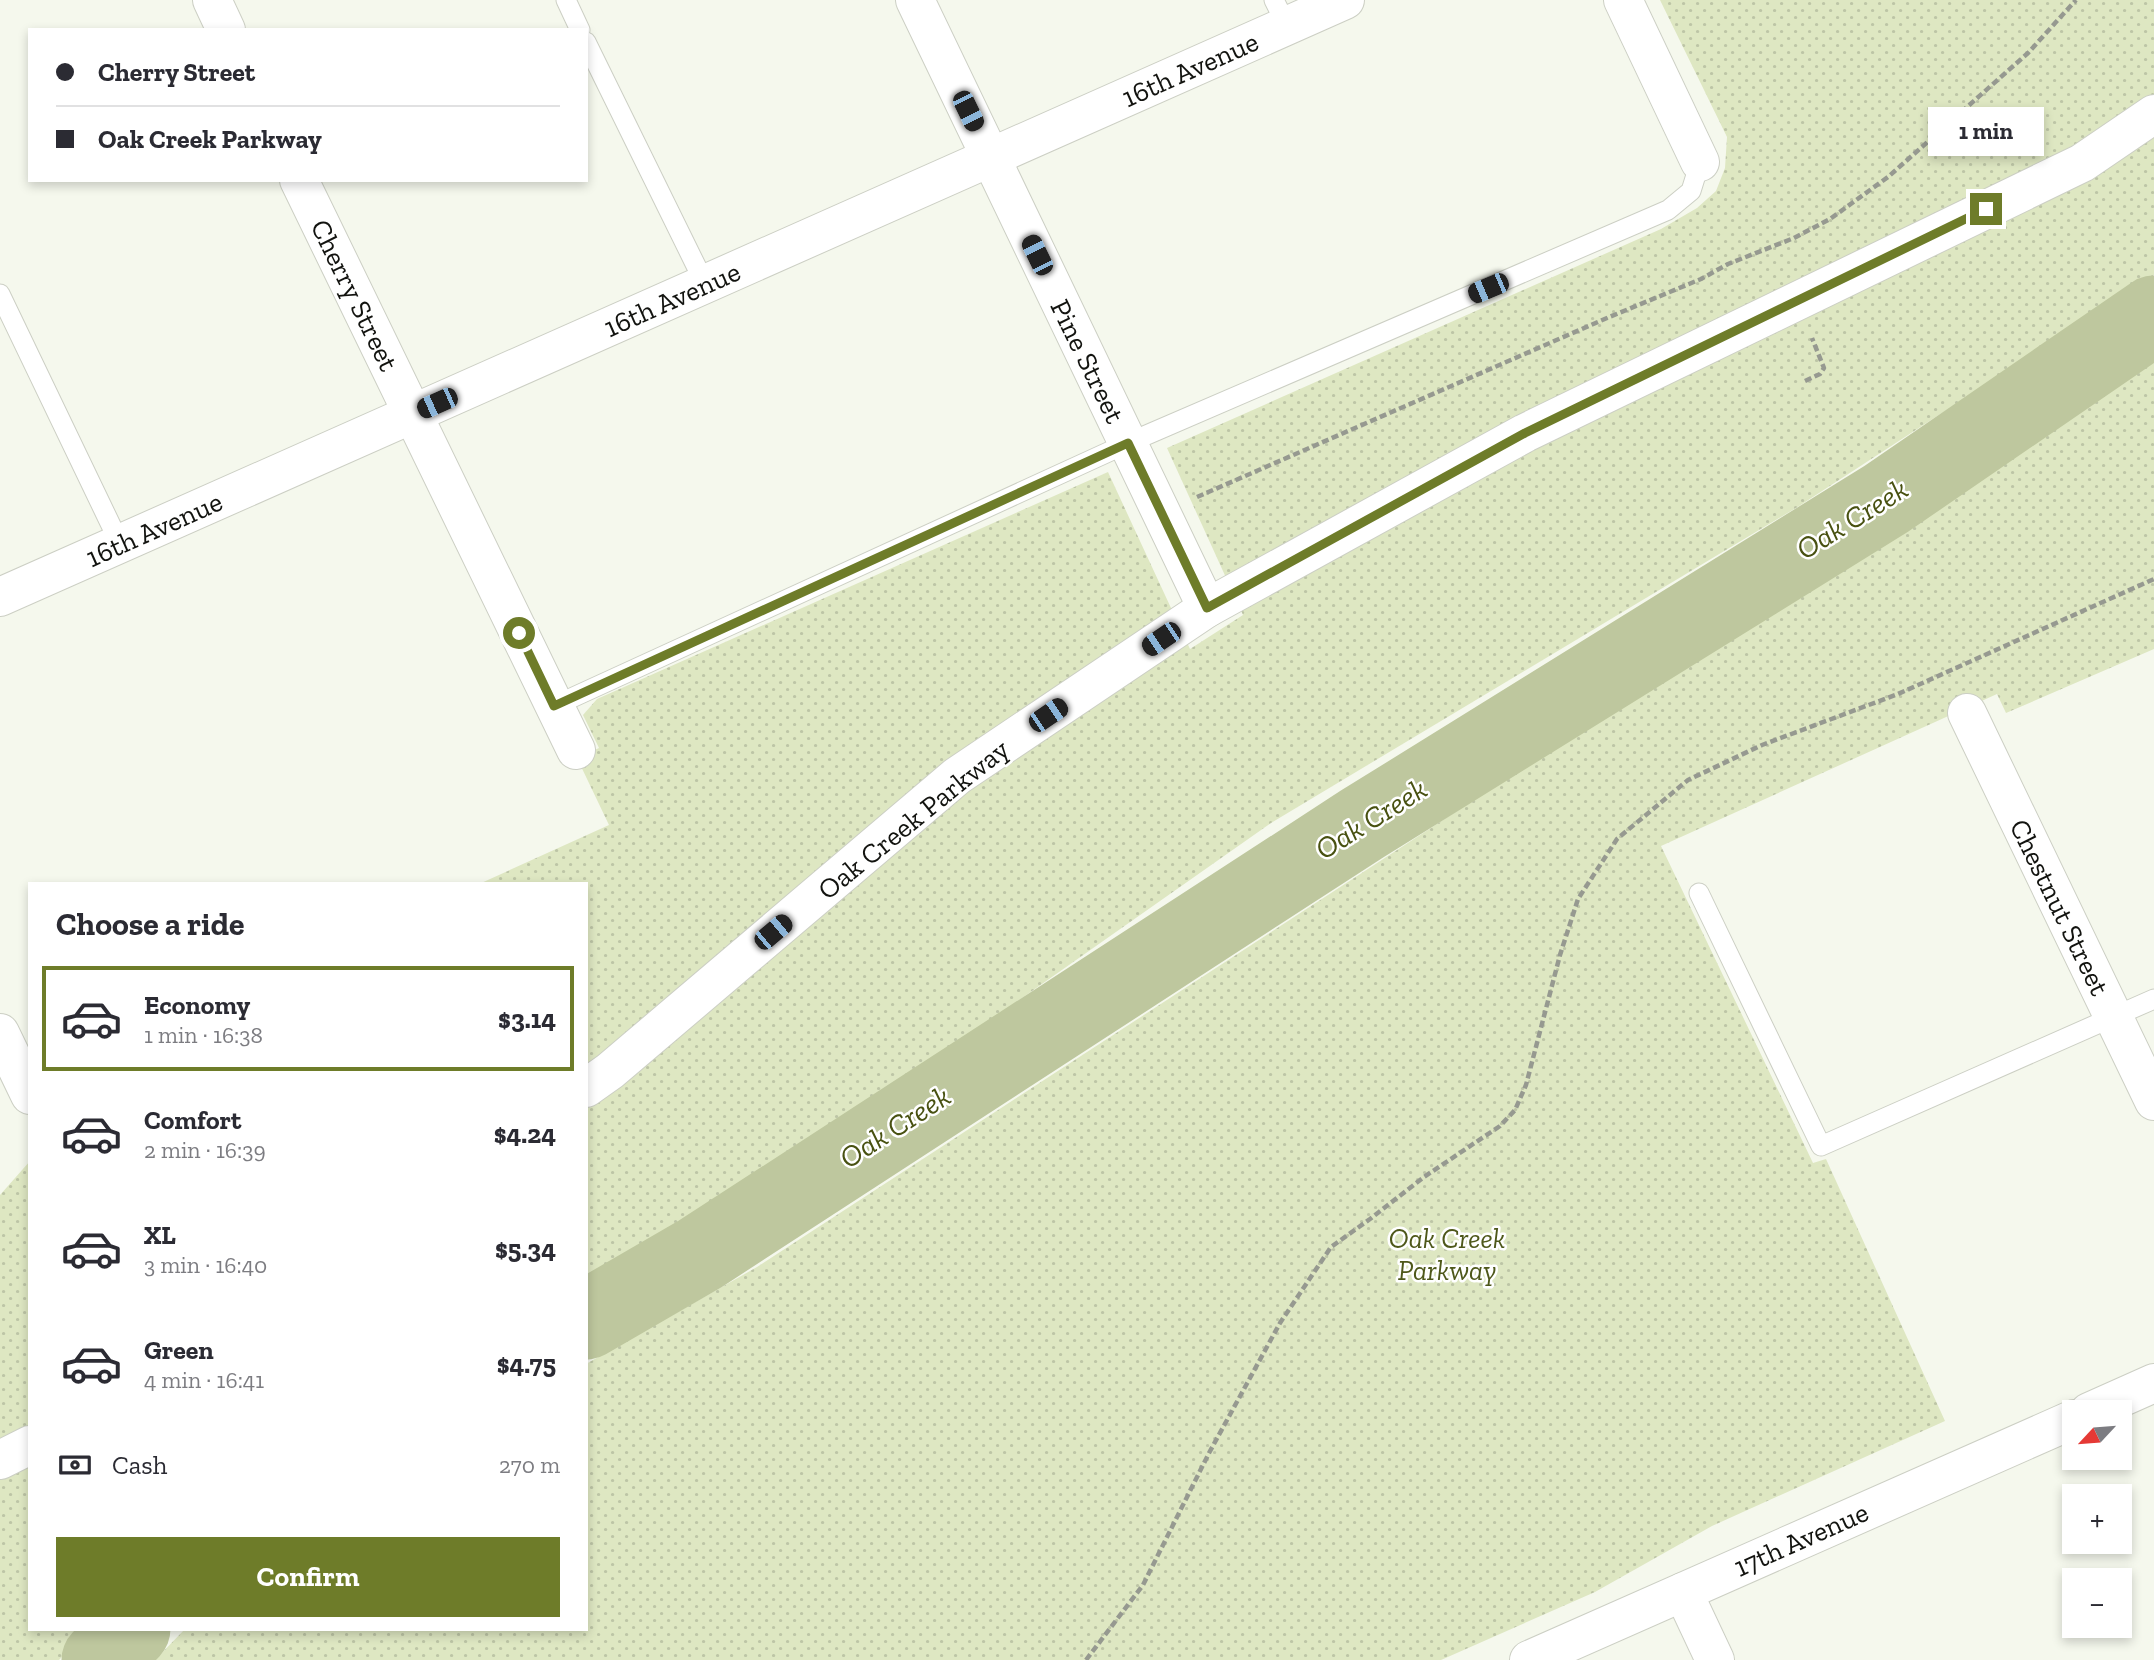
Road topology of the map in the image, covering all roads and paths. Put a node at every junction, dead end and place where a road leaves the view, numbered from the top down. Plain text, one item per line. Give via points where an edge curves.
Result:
1 (212, 0) edge
2 (566, 0) edge
3 (915, 0) edge
4 (1345, 0) edge
5 (1623, 0) edge
6 (2076, 0) edge
7 (1280, 13) edge
8 (225, 28) edge
9 (579, 28) edge
10 (588, 46) edge
11 (2154, 114) edge
12 (991, 157) junction
13 (1700, 162) joint
14 (300, 182) edge
15 (705, 284) junction
16 (0, 295) edge
17 (1795, 302) junction
18 (1805, 381) dead end
19 (413, 414) junction
20 (1128, 443) junction
21 (1161, 513) junction
22 (120, 544) junction
23 (2154, 579) edge
24 (0, 597) edge
25 (1207, 608) junction
26 (554, 706) junction
27 (1967, 713) dead end
28 (576, 750) dead end
29 (1699, 893) dead end
30 (2154, 999) edge
31 (2113, 1017) junction
32 (0, 1033) edge
33 (588, 1087) edge
34 (28, 1091) edge
35 (2154, 1101) edge
36 (2154, 1383) edge
37 (2116, 1400) edge
38 (2062, 1424) edge
39 (28, 1446) edge
40 (0, 1460) edge
41 (1683, 1592) junction
42 (1086, 1660) edge
43 (1529, 1660) edge
44 (1715, 1660) edge

1 - 8 street
2 - 9 lane
3 - 12 street, Pine Street
4 - 7 street, 16th Avenue
5 - 13 street
6 - 21 path via 2028,53 1888,177 1830,219
7 - 12 street, 16th Avenue
10 - 15 lane
11 - 17 street, Oak Creek Parkway via 2082,163
12 - 15 street, 16th Avenue
12 - 20 street, Pine Street
13 - 20 lane via 1691,191 1668,210
14 - 19 street, Cherry Street
15 - 19 street, 16th Avenue
16 - 22 lane
17 - 18 path via 1824,368
17 - 25 street, Oak Creek Parkway via 1525,433
19 - 22 street, 16th Avenue
19 - 26 street, Cherry Street
20 - 21 street, Pine Street
20 - 26 lane
21 - 25 street, Pine Street
22 - 24 street, 16th Avenue
23 - 42 path via 1898,694 1762,745 1688,780 1617,839 1578,898 1515,1110 1500,1126 1331,1247 1280,1323 1143,1585
25 - 33 street, Oak Creek Parkway via 957,776
26 - 28 street, Cherry Street
27 - 31 street, Chestnut Street
29 - 31 lane via 1821,1146
30 - 31 lane
31 - 35 street, Chestnut Street
32 - 34 street
36 - 37 street
38 - 41 street, 17th Avenue
39 - 40 street
41 - 43 street, 17th Avenue
41 - 44 street

